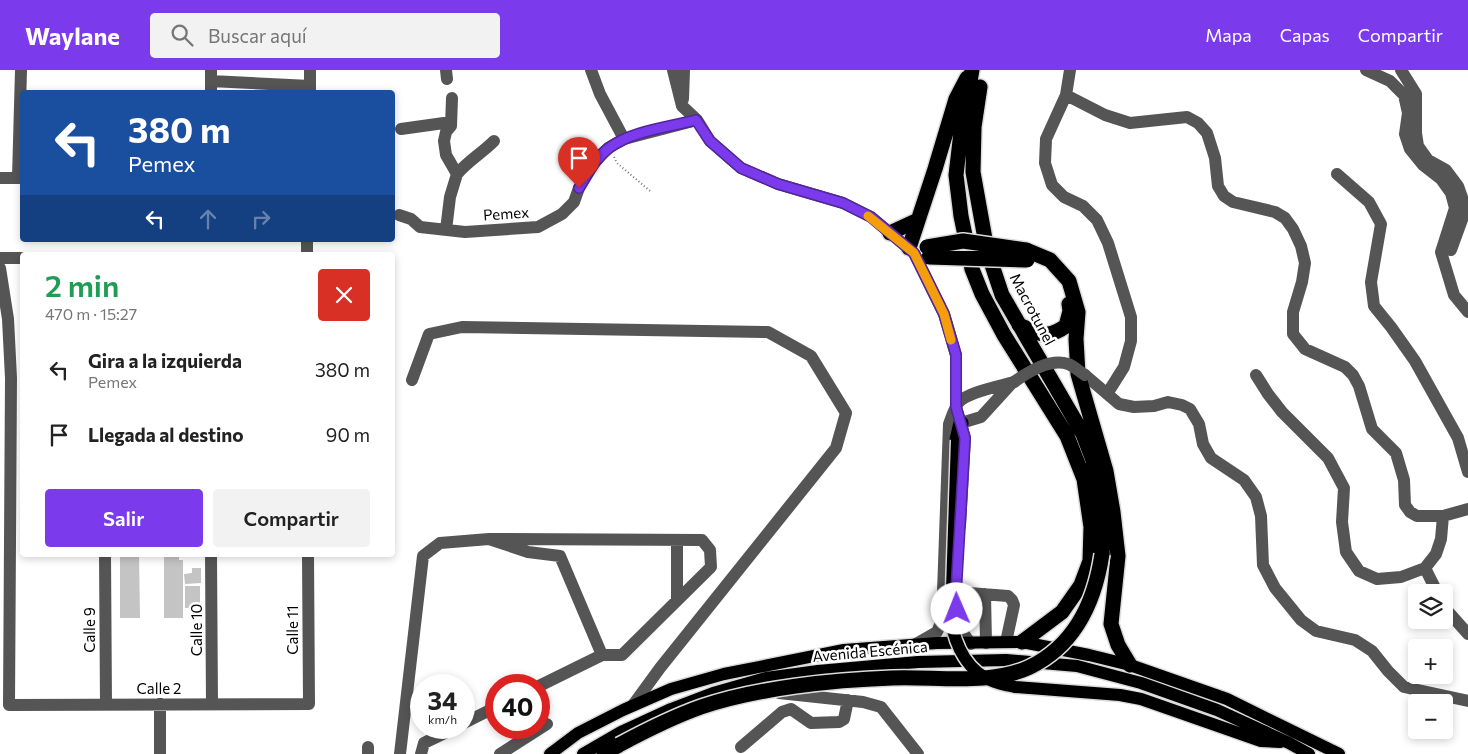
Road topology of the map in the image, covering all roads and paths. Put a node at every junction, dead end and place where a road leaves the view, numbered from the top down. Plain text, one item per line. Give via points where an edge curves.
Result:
1 (21, 70) edge
2 (310, 70) edge
3 (591, 70) edge
4 (673, 70) edge
5 (684, 70) edge
6 (972, 70) edge
7 (982, 70) edge
8 (1070, 70) edge
9 (1366, 70) edge
10 (1401, 70) edge
11 (211, 81) edge
12 (310, 89) edge
13 (21, 90) edge
14 (1066, 95) junction
15 (452, 98) dead end
16 (682, 106) junction
17 (696, 120) junction
18 (451, 122) junction
19 (401, 129) dead end
20 (624, 139) junction
21 (494, 141) dead end
22 (608, 148) junction
23 (457, 174) junction
24 (1337, 174) dead end
25 (0, 178) edge
26 (20, 178) edge
27 (650, 192) dead end
28 (399, 215) dead end
29 (918, 220) junction
30 (446, 230) junction
31 (890, 233) junction
32 (919, 253) junction
33 (1026, 255) junction
34 (0, 258) edge
35 (20, 258) edge
36 (1444, 267) junction
37 (0, 268) edge
38 (1468, 312) edge
39 (1019, 325) junction
40 (1256, 375) dead end
41 (17, 378) edge
42 (412, 380) dead end
43 (1014, 382) junction
44 (1107, 394) junction
45 (956, 407) junction
46 (1090, 420) junction
47 (961, 423) junction
48 (1083, 434) junction
49 (956, 440) joint
50 (1093, 460) junction
51 (1106, 471) junction
52 (1468, 472) edge
53 (1468, 509) edge
54 (1443, 516) junction
55 (488, 539) junction
56 (677, 540) junction
57 (105, 557) edge
58 (211, 557) edge
59 (308, 557) edge
60 (1425, 568) junction
61 (1433, 584) edge
62 (943, 591) junction
63 (956, 592) junction
64 (985, 594) junction
65 (677, 599) junction
66 (1453, 617) edge
67 (1468, 634) edge
68 (1006, 642) junction
69 (1022, 642) junction
70 (986, 643) junction
71 (916, 644) junction
72 (971, 644) junction
73 (602, 655) junction
74 (1130, 665) junction
75 (550, 681) edge
76 (722, 690) junction
77 (848, 700) junction
78 (1468, 701) edge
79 (106, 704) junction
80 (160, 704) junction
81 (212, 704) junction
82 (309, 704) joint
83 (633, 705) junction
84 (432, 739) edge
85 (523, 739) edge
86 (1290, 743) junction
87 (741, 747) dead end
88 (160, 754) edge
89 (400, 754) edge
90 (421, 754) edge
91 (500, 754) edge
92 (550, 754) edge
93 (583, 754) edge
94 (604, 754) edge
95 (918, 754) edge
96 (1309, 754) edge
97 (1339, 754) edge

1 - 13 street
2 - 12 street
3 - 20 street
4 - 16 street
5 - 16 street
6 - 29 highway via 956,99
6 - 69 highway via 956,175 972,269 1004,335 1067,436 1084,479 1091,527 1090,561 1081,585 1062,612
7 - 39 highway, Macrotunel via 974,126 973,172 987,250 1002,294
8 - 14 street
9 - 36 street via 1390,81 1404,95 1408,113 1405,134 1410,149 1451,193 1455,208 1442,252
10 - 36 street via 1416,94 1418,146 1428,160 1446,170 1464,200 1462,217
11 - 12 street
14 - 44 street via 1046,139 1045,163 1052,185 1064,198 1082,206 1097,220 1131,317 1131,341 1124,367
14 - 54 street via 1105,115 1130,123 1187,117 1198,122 1207,133 1216,158 1218,186 1224,196 1285,218 1301,246 1305,263 1293,312 1293,334 1305,349 1345,367 1353,375 1360,386 1372,429 1396,453 1404,480 1405,505 1410,512 1417,516
15 - 18 street
16 - 17 street
17 - 20 street, Pemex
17 - 31 street via 710,141 741,168 778,184 843,203 871,217
18 - 19 street
18 - 23 street via 444,141 446,155
20 - 22 street, Pemex
21 - 23 street
22 - 27 path via 617,163
22 - 30 street, Pemex via 594,164 574,202 548,222 538,227 510,230
23 - 30 street
24 - 52 street via 1370,202 1381,224 1371,282 1374,306 1415,361 1458,438
25 - 26 street
28 - 30 street, Pemex via 420,227
29 - 31 highway
29 - 32 highway
31 - 32 street
32 - 33 highway, bridge via 963,241
32 - 45 street via 944,314 956,355
33 - 39 highway via 1052,272 1068,290 1070,311 1066,326 1056,333 1040,334
33 - 46 highway via 1050,260 1069,281 1078,312 1078,374
34 - 35 street
36 - 38 street via 1454,295
37 - 41 street
39 - 48 highway, Macrotunel
40 - 60 street via 1282,412 1328,458 1344,488 1342,522 1346,552 1359,571 1377,579 1401,577
41 - 79 street, Calle 2 via 9,704
42 - 83 street via 429,334 462,327 768,332 811,356 846,413 836,448
43 - 44 street, bridge via 1040,366 1068,364
43 - 45 street via 969,396 960,400
43 - 47 street via 981,417
44 - 78 street via 1119,404 1134,407 1168,402 1190,409 1211,458 1244,480 1256,497 1261,516 1263,566 1275,588 1301,620 1316,631 1355,640 1372,651 1404,687
45 - 47 street
45 - 62 street via 949,424
46 - 48 highway
46 - 51 highway
47 - 49 highway
47 - 63 street via 965,438
48 - 50 highway, Macrotunel
49 - 86 main road, bridge via 951,620 958,648 975,670 995,683 1005,685 1141,698 1261,741
50 - 51 highway
50 - 94 highway, Macrotunel, bridge via 1104,516 1102,554 1095,589 1079,623 1054,650 1029,668 996,677 850,680 729,699 645,731
51 - 74 highway via 1118,556 1110,624
53 - 54 street
54 - 60 street via 1436,554
55 - 56 street
55 - 73 street via 528,552 560,556
55 - 89 street via 440,543 423,556
56 - 65 street
56 - 65 street via 702,540 710,550 712,567
57 - 79 street, Calle 9
58 - 81 street, Calle 10
59 - 82 street, Calle 11
60 - 61 street
62 - 63 street
62 - 71 street via 942,620 937,632
63 - 64 street
63 - 72 street via 958,626
64 - 68 street via 1008,596 1012,600 1013,611
64 - 70 street
65 - 73 street via 622,655
66 - 67 street
68 - 69 main road
68 - 70 main road
69 - 74 main road
70 - 72 main road
71 - 72 main road
71 - 83 main road via 844,650 724,674 671,689
73 - 75 street
74 - 97 main road via 1227,699
76 - 77 street via 736,696 770,692
76 - 86 main road, Avenida Escénica via 766,678 818,670 918,662 1006,660 1077,666 1141,683 1218,710
76 - 93 main road, Avenida Escénica via 663,712
77 - 87 street via 844,719 839,722 811,723 791,709 782,712
77 - 95 street via 881,707
79 - 80 street, Calle 2
80 - 81 street, Calle 2
80 - 88 street
81 - 82 street, Calle 2
83 - 92 main road via 578,733
84 - 90 street via 424,743
85 - 91 street
86 - 96 main road, Avenida Escénica

